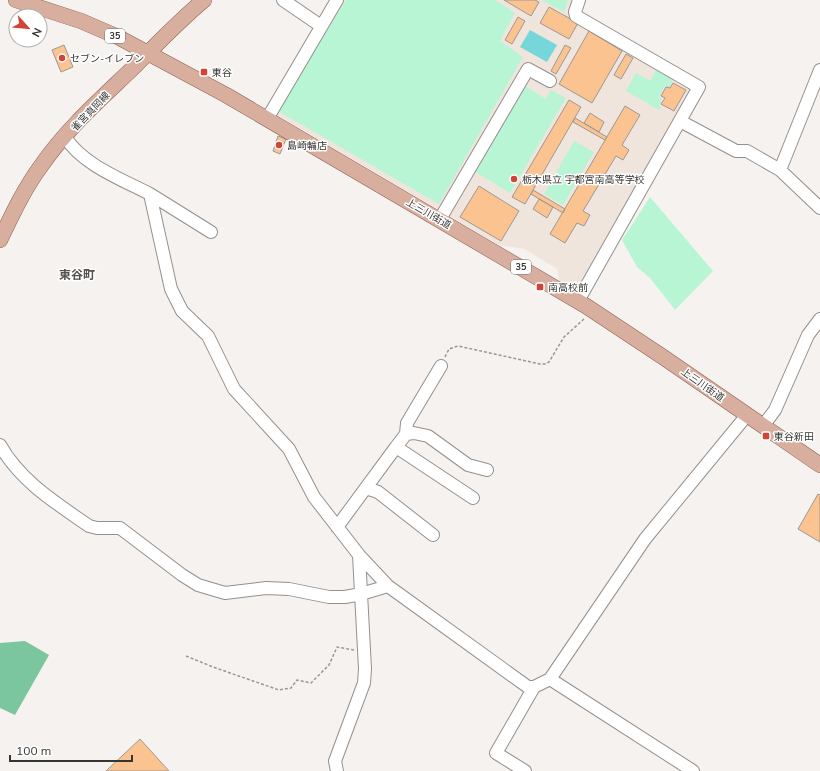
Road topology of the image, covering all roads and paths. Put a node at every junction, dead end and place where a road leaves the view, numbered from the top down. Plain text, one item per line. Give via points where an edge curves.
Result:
1 (16, 0) edge
2 (204, 0) edge
3 (282, 0) edge
4 (337, 0) edge
5 (579, 0) edge
6 (322, 26) junction
7 (148, 52) junction
8 (820, 70) edge
9 (550, 81) dead end
10 (267, 119) junction
11 (680, 121) junction
12 (65, 136) junction
13 (780, 170) junction
14 (150, 194) junction
15 (820, 208) edge
16 (440, 219) junction
17 (210, 232) dead end
18 (0, 240) edge
19 (578, 300) junction
20 (592, 309) junction
21 (820, 319) edge
22 (440, 366) joint
23 (747, 415) junction
24 (763, 426) junction
25 (406, 434) junction
26 (0, 445) edge
27 (396, 447) junction
28 (820, 465) edge
29 (487, 470) dead end
30 (366, 488) junction
31 (473, 498) dead end
32 (337, 527) junction
33 (433, 535) dead end
34 (359, 555) junction
35 (388, 586) junction
36 (361, 594) junction
37 (364, 651) junction
38 (186, 656) dead end
39 (550, 679) junction
40 (534, 687) junction
41 (337, 771) edge
42 (525, 771) edge
43 (693, 771) edge

1 - 7 main road, 上三川街道 / 35 via 92,26
2 - 7 main road, 雀宮真岡線
3 - 6 street
4 - 6 street
5 - 11 street via 576,16 699,87
6 - 10 street
7 - 10 main road, 上三川街道 / 35
7 - 12 main road, 雀宮真岡線
8 - 13 street
9 - 16 street via 528,69
10 - 16 main road, 上三川街道 / 35
11 - 13 street via 736,151 747,151
11 - 19 street
12 - 14 street via 87,161
12 - 18 main road, 雀宮真岡線 via 40,167
13 - 15 street
14 - 17 street
14 - 32 street via 171,289 182,311 208,336 234,389 289,449 314,497
16 - 19 main road, 上三川街道 / 35
19 - 20 main road, 上三川街道 / 35
20 - 22 path via 564,337 549,362 545,364 458,346 449,349
20 - 23 main road, 上三川街道 / 35
21 - 24 street via 808,335 774,410
22 - 25 street via 407,423
23 - 24 main road, 上三川街道 / 35
23 - 39 street via 645,539
24 - 28 main road, 上三川街道 / 35
25 - 27 street
25 - 29 street via 414,432 428,436 468,465
26 - 36 street via 19,472 39,491 89,526 120,528 198,585 225,593 266,588 289,589 329,597 345,598
27 - 30 street
27 - 31 street
30 - 32 street
30 - 33 street via 378,492
32 - 34 street
34 - 35 street
34 - 36 street
35 - 36 street
35 - 40 street via 528,687
36 - 37 street
37 - 38 path via 337,647 329,665 311,683 297,680 291,688 279,690
37 - 41 street via 364,683 335,760
39 - 40 street
39 - 43 street
40 - 42 street via 496,753

